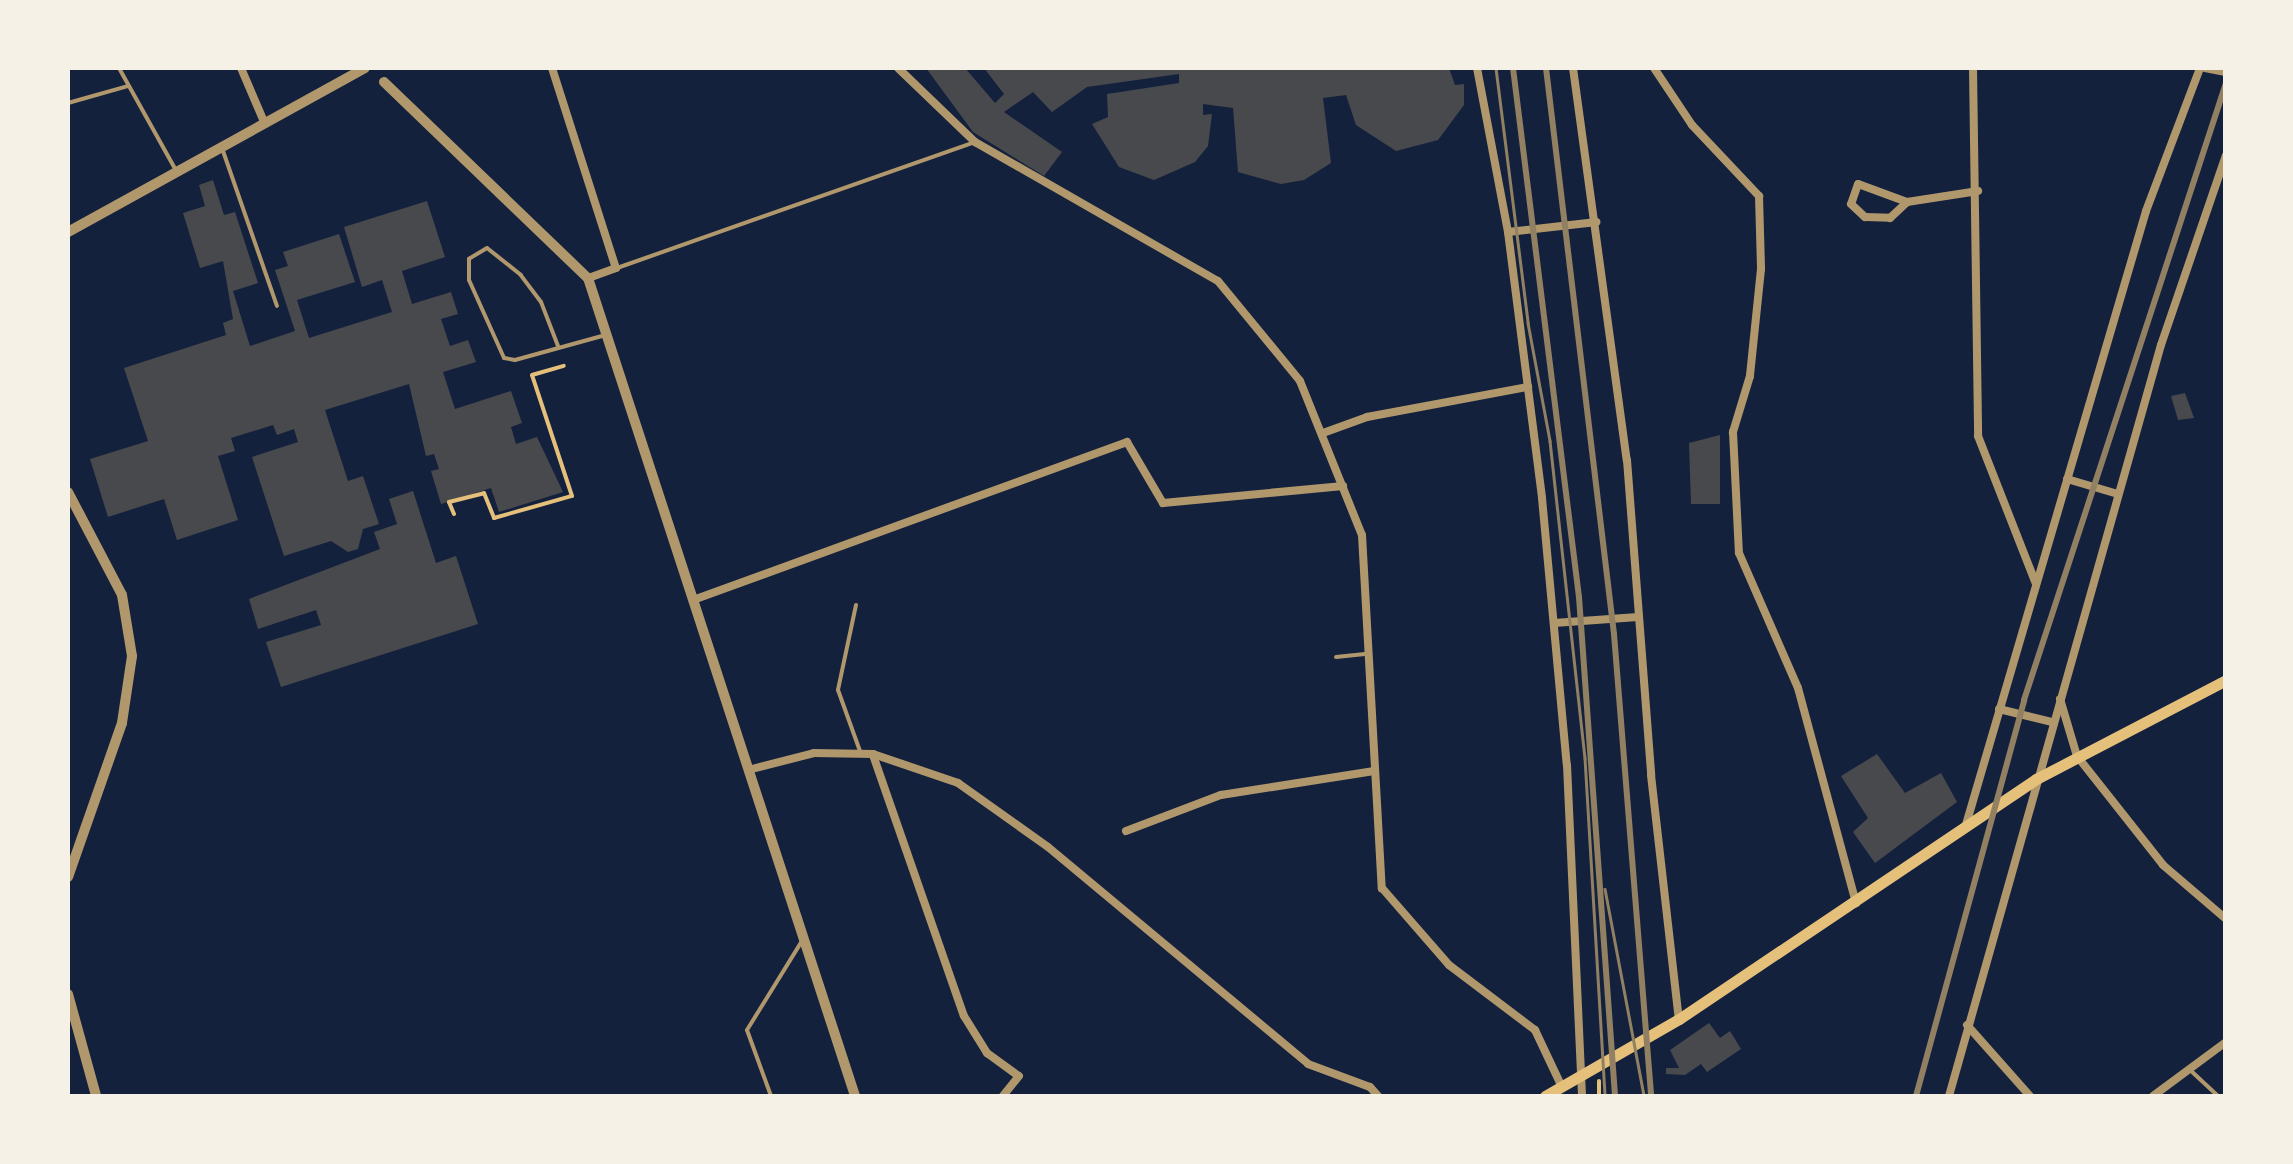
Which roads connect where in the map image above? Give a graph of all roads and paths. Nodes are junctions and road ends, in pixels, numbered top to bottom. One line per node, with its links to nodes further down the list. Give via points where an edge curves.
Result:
1 (118, 68): 13 (lane)
2 (241, 68): 15 (street)
3 (365, 68): 15 (street)
4 (552, 68): 25 (street)
5 (898, 68): 16 (street)
6 (1476, 68): 24 (street)
7 (1572, 68): 22 (street)
8 (1654, 68): 58 (street, via 1692,125 1759,196 1754,341 1733,432 1739,553 1798,688)
9 (1973, 68): 20 (street)
10 (2202, 68): 11 (street); 33 (street, via 2146,210)
11 (2226, 72)
12 (384, 82): 26 (street)
13 (128, 86): 14 (lane); 19 (lane)
14 (68, 103)
15 (265, 124): 17 (street)
16 (976, 142): 25 (lane); 32 (street, via 1218,281 1300,380)
17 (222, 147): 19 (street); 27 (lane)
18 (2226, 155): 36 (street)
19 (176, 172): 23 (street)
20 (1978, 190): 21 (street); 38 (street, via 1978,436)
21 (1907, 202): 21 (street, via 1890,218 1864,217 1851,204 1858,184)
22 (1596, 222): 24 (street); 41 (street, via 1631,495)
23 (68, 232)
24 (1508, 232): 31 (street)
25 (616, 268): 26 (street)
26 (588, 278): 28 (street)
27 (276, 306)
28 (606, 335): 29 (lane); 39 (street)
29 (558, 346): 29 (lane, via 515,360 498,354 469,280 469,259 487,248 520,275 541,302)
30 (564, 366): 37 (path, via 532,375 572,496 494,518 484,493 449,502)
31 (1528, 387): 32 (street, via 1367,418); 42 (street)
32 (1323, 433): 34 (street)
33 (2067, 478): 36 (street); 38 (street)
34 (1343, 486): 39 (street, via 1163,503 1127,442); 43 (street, via 1362,535)
35 (68, 492): 57 (street, via 122,595 132,656 122,723)
36 (2118, 494): 46 (street)
37 (454, 514)
38 (2036, 584): 47 (street)
39 (693, 600): 52 (street)
40 (856, 605): 49 (lane, via 838,690)
41 (1638, 617): 42 (street); 62 (street)
42 (1554, 623): 66 (street)
43 (1370, 653): 44 (lane); 53 (street)
44 (1336, 657)
45 (2226, 680): 51 (main road)
46 (2059, 698): 48 (street); 51 (street)
47 (1999, 709): 48 (street); 56 (street)
48 (2052, 722): 54 (street)
49 (862, 754): 50 (street); 52 (street, via 814,753)
50 (873, 754): 71 (street, via 964,1016 987,1053 1019,1076); 72 (street, via 958,783 1048,847 1278,1041)
51 (2077, 756): 54 (main road); 59 (street, via 2163,864)
52 (748, 770): 60 (street)
53 (1374, 771): 55 (street, via 1221,795); 67 (street, via 1382,888 1449,965 1535,1030)
54 (2036, 780): 56 (main road); 63 (street)
55 (1126, 831)
56 (1963, 832): 58 (main road)
57 (68, 877)
58 (1856, 903): 62 (main road)
59 (2226, 919)
60 (803, 939): 69 (lane, via 747,1030); 70 (street)
61 (68, 994): 68 (street)
62 (1680, 1019): 66 (main road)
63 (1968, 1025): 75 (street); 76 (street)
64 (2226, 1042): 65 (street)
65 (2189, 1070): 77 (street); 78 (lane)
66 (1581, 1076): 67 (main road); 74 (street)
67 (1562, 1087): 73 (main road)
68 (96, 1096)
69 (771, 1096)
70 (855, 1096)
71 (1003, 1096)
72 (1378, 1096)
73 (1545, 1096)
74 (1582, 1096)
75 (1949, 1096)
76 (2030, 1096)
77 (2152, 1096)
78 (2218, 1096)

